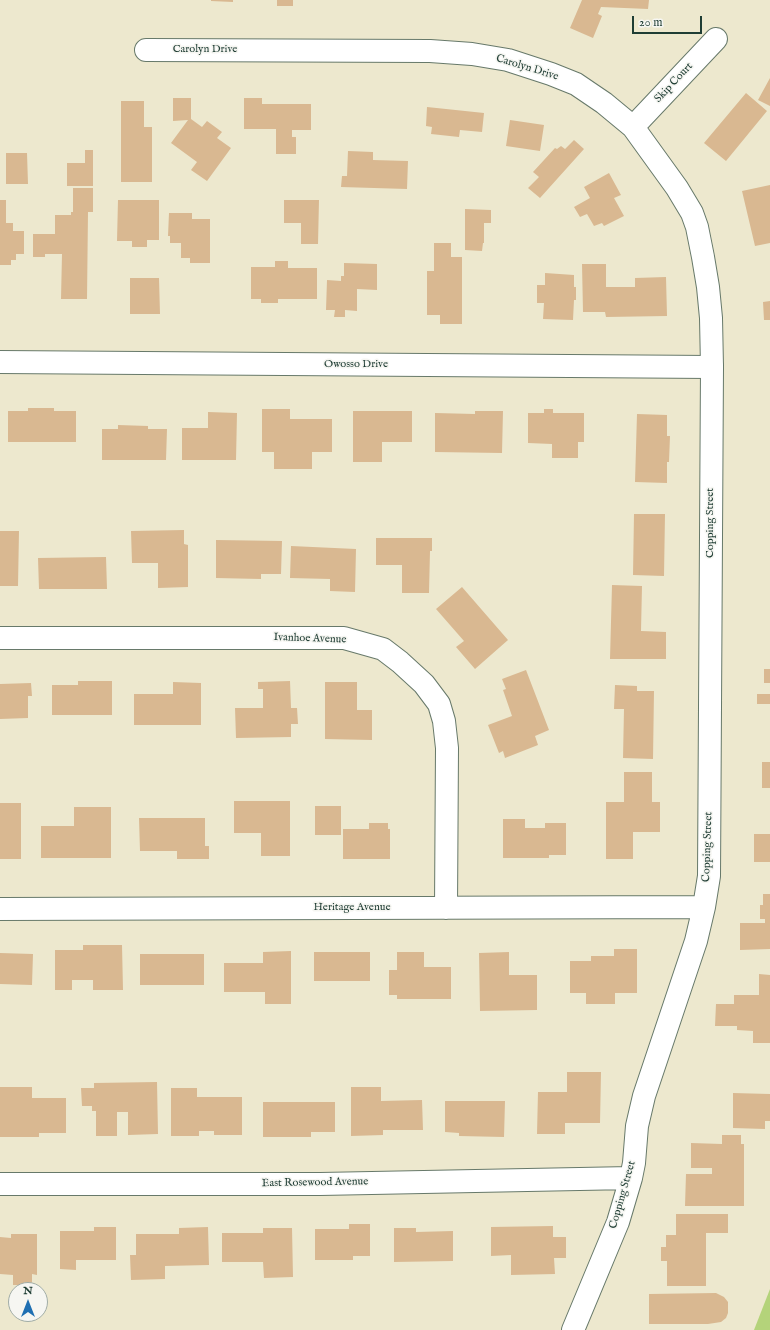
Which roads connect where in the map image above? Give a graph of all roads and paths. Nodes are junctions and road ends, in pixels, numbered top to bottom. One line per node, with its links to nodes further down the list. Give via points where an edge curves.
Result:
1 (716, 40): 3 (street, Skip Court)
2 (146, 50): 3 (street, Carolyn Drive, via 430,51 472,54 508,60 576,84)
3 (633, 127): 5 (street, Carolyn Drive, via 677,188 697,227 708,287)
4 (0, 362): 5 (street, Owosso Drive)
5 (712, 367): 7 (street, Copping Street, via 709,876)
6 (0, 638): 8 (street, Ivanhoe Avenue, via 344,638 382,649 424,684 438,704 444,721 447,748)
7 (704, 907): 8 (street, Heritage Avenue); 10 (street, Copping Street, via 696,942 644,1096 637,1126)
8 (446, 908): 9 (street, Heritage Avenue)
9 (0, 909)
10 (631, 1178): 11 (street, East Rosewood Avenue, via 320,1184); 12 (street, Copping Street, via 618,1222)
11 (0, 1184)
12 (573, 1330)

